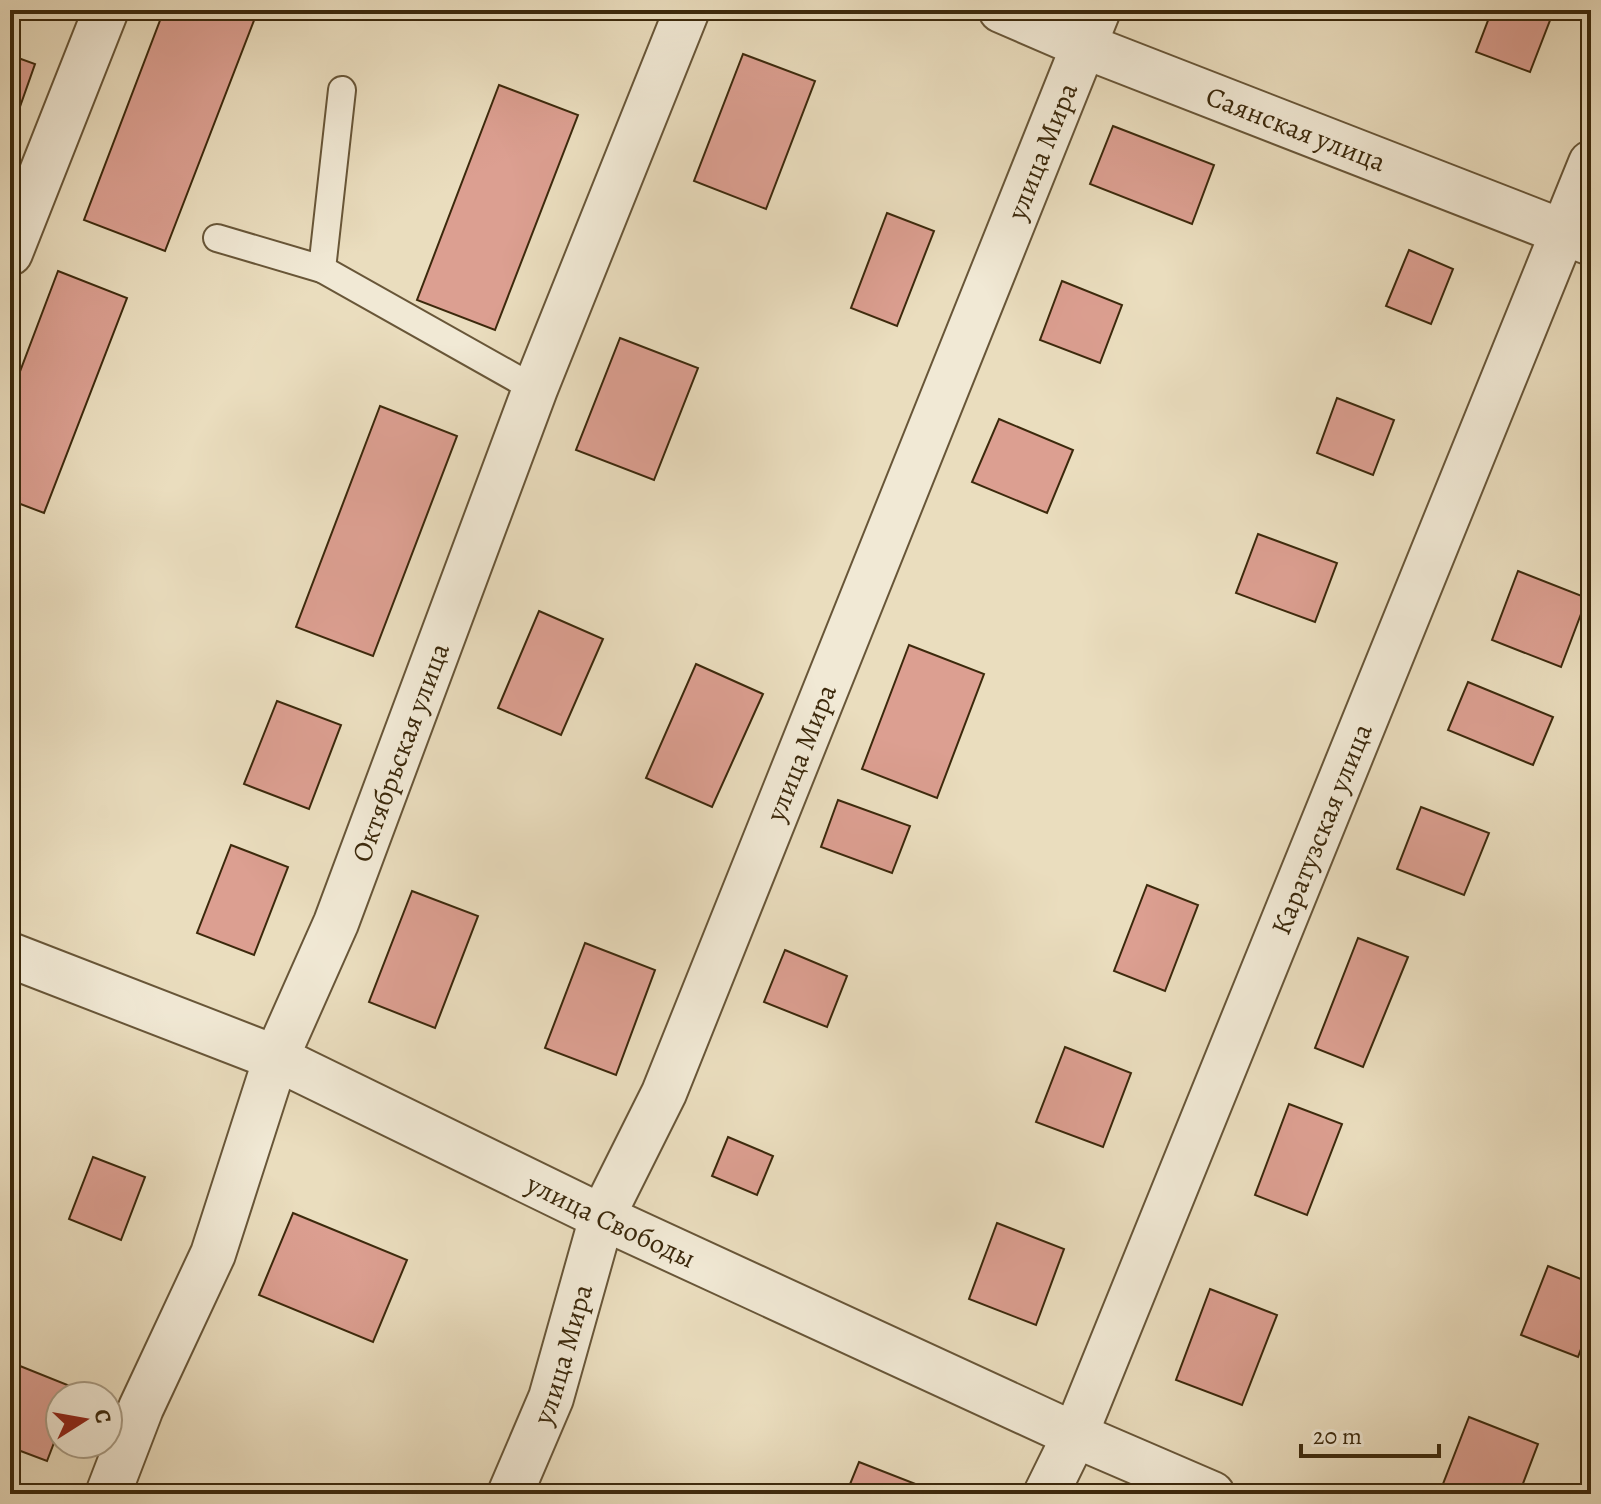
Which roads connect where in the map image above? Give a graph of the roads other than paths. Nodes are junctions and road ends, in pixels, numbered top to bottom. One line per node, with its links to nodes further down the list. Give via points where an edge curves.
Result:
1 (106, 10): 9 (street)
2 (687, 10): 11 (street, Октябрьская улица)
3 (1001, 10): 4 (street, Саянская улица)
4 (1090, 28): 7 (street, Саянская улица); 14 (street, улица Мира, via 664,1093)
5 (342, 90): 10 (lane)
6 (1591, 163): 7 (street, Каратузская улица)
7 (1576, 237): 15 (street, Каратузская улица)
8 (217, 238): 10 (lane)
9 (10, 253)
10 (322, 269): 11 (lane)
11 (535, 389): 13 (street, Октябрьская улица, via 336,923)
12 (10, 955): 13 (street, улица Свободы)
13 (276, 1058): 14 (street, улица Свободы); 16 (street, Октябрьская улица, via 213,1254 141,1408)
14 (602, 1217): 15 (street, улица Свободы); 17 (street, улица Мира, via 551,1398)
15 (1075, 1435): 18 (street, Каратузская улица); 19 (street, улица Свободы)
16 (108, 1494)
17 (510, 1494)
18 (1046, 1494)
19 (1212, 1494)

